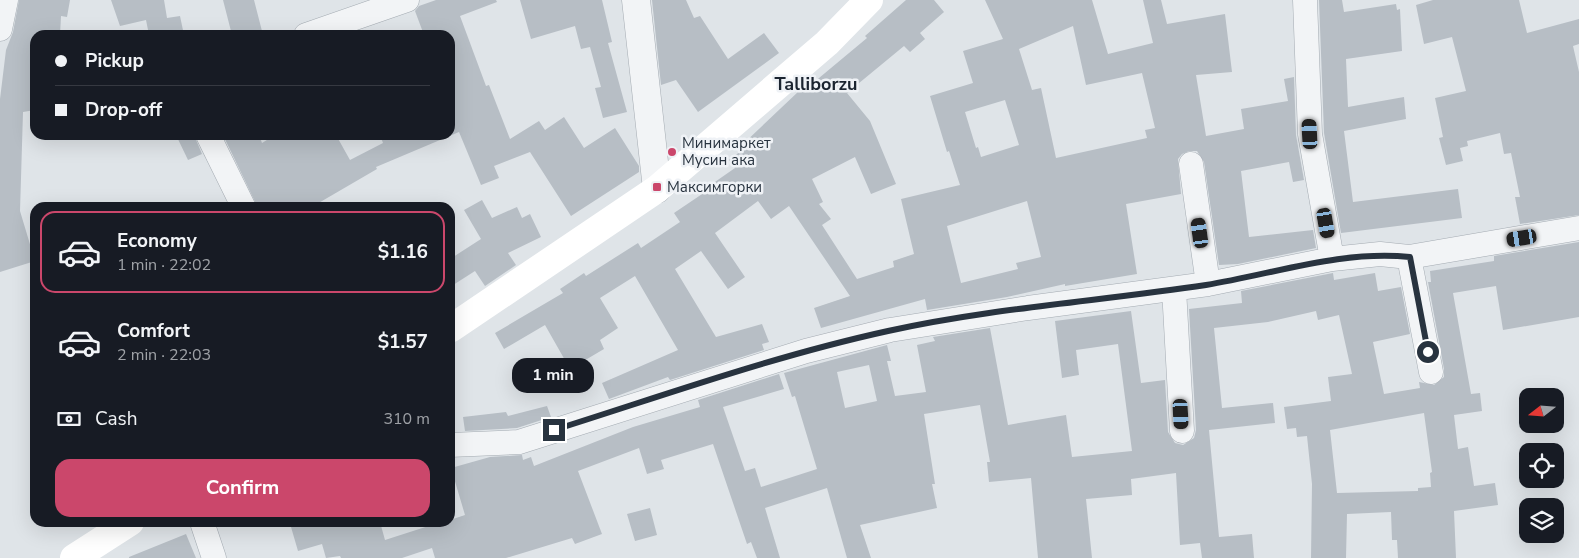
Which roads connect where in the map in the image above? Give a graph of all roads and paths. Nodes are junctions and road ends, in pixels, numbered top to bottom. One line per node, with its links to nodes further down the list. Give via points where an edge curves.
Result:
1 (6, 0): 6 (street)
2 (407, 0): 7 (street)
3 (636, 0): 10 (street)
4 (869, 0): 10 (main road, via 827,43)
5 (1305, 0): 14 (street, via 1310,134)
6 (0, 29)
7 (320, 30)
8 (210, 140): 11 (street)
9 (1191, 164): 15 (street)
10 (657, 189): 17 (main road)
11 (241, 202)
12 (1579, 228): 13 (street)
13 (1410, 257): 14 (street, via 1380,254); 18 (street)
14 (1332, 258): 15 (street)
15 (1208, 284): 16 (street)
16 (1174, 289): 19 (street); 20 (street, via 890,330 806,351 519,442)
17 (455, 326)
18 (1431, 372)
19 (1182, 431)
20 (455, 445)
21 (122, 527): 23 (main road)
22 (204, 527): 24 (street)
23 (74, 558)
24 (214, 558)

